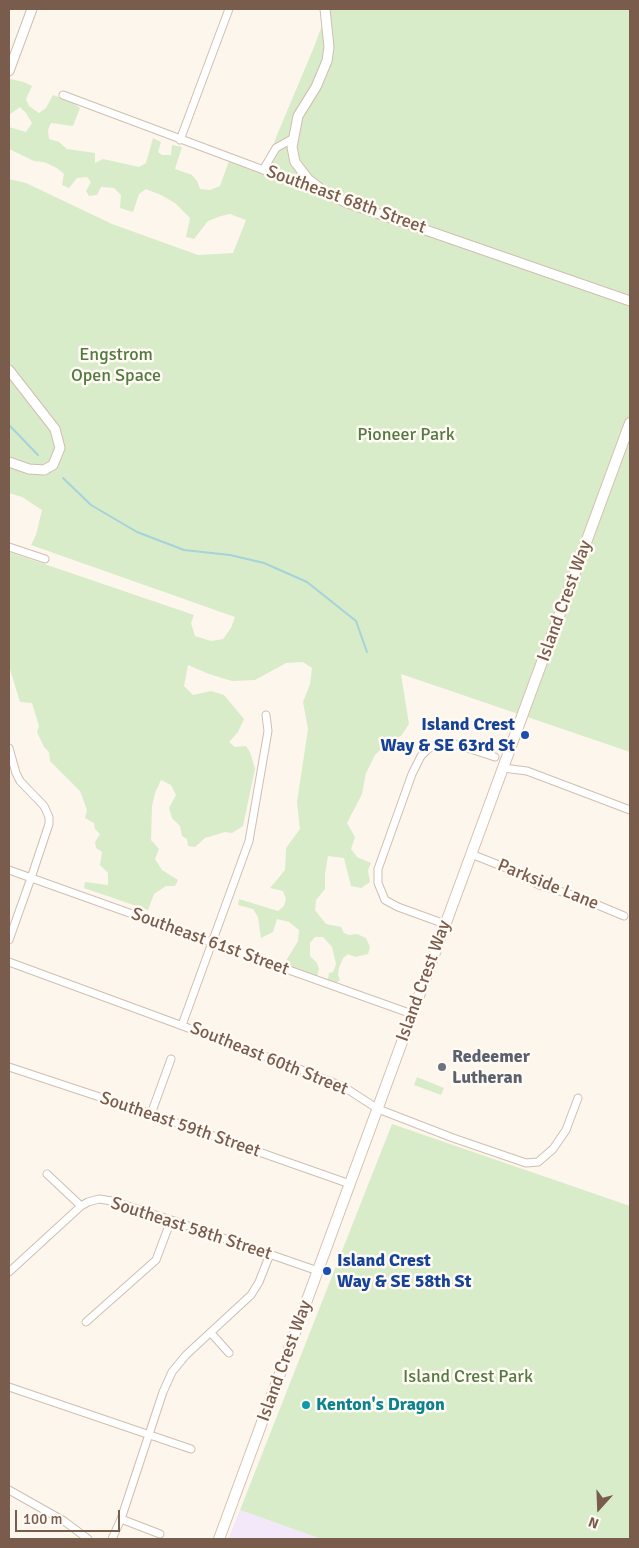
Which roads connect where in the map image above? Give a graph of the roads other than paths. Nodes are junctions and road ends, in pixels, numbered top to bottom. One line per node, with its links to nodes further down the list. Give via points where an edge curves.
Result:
1 (32, 9): 4 (street)
2 (229, 9): 7 (street)
3 (326, 11): 6 (street, via 327,61 298,116)
4 (9, 71)
5 (63, 95): 7 (street, Southeast 68th Street)
6 (292, 139): 8 (street, via 276,148); 9 (street, via 296,162)
7 (180, 140): 8 (street, Southeast 68th Street)
8 (263, 170): 9 (street, Southeast 68th Street)
9 (316, 187): 10 (street, Southeast 68th Street, via 345,202)
10 (630, 301)
11 (9, 370): 13 (street, via 55,429 60,448 53,465 44,470)
12 (630, 424): 19 (main road, Island Crest Way)
13 (9, 462)
14 (9, 547): 15 (street)
15 (45, 560)
16 (266, 715): 27 (street, via 268,731 248,840)
17 (9, 748): 23 (street, via 20,780 44,806 49,817)
18 (495, 757): 25 (street, via 449,742 428,749 412,774 378,870 378,883 385,900 398,908)
19 (503, 768): 20 (street, via 526,771); 21 (main road, Island Crest Way)
20 (630, 810)
21 (471, 854): 24 (street, Parkside Lane, via 539,885); 25 (main road, Island Crest Way)
22 (9, 870): 23 (street, Southeast 61st Street)
23 (32, 878): 26 (street); 27 (street, Southeast 61st Street)
24 (624, 916)
25 (445, 924): 29 (main road, Island Crest Way)
26 (9, 940)
27 (212, 943): 29 (street, Southeast 61st Street); 30 (street)
28 (9, 962): 30 (street, Southeast 60th Street)
29 (412, 1014): 34 (main road, Island Crest Way)
30 (182, 1025): 34 (street, Southeast 60th Street, via 344,1087)
31 (171, 1058): 35 (street)
32 (9, 1067): 35 (street, Southeast 59th Street)
33 (578, 1098): 34 (street, Southeast 60th Street, via 561,1138 542,1160 533,1164)
34 (378, 1109): 37 (main road, Island Crest Way)
35 (151, 1114): 37 (street, Southeast 59th Street)
36 (47, 1174): 38 (street)
37 (350, 1184): 42 (main road, Island Crest Way)
38 (81, 1206): 39 (street, Southeast 58th Street, via 99,1199 112,1201); 41 (street)
39 (170, 1220): 40 (street, Southeast 58th Street); 43 (street, via 156,1260)
40 (270, 1254): 42 (street, Southeast 58th Street); 44 (street, via 251,1295)
41 (9, 1272)
42 (318, 1272): 54 (main road, Island Crest Way)
43 (86, 1322)
44 (211, 1333): 45 (street); 47 (street, via 172,1372)
45 (229, 1353)
46 (9, 1387): 47 (street)
47 (149, 1435): 48 (street); 50 (street)
48 (192, 1449)
49 (9, 1490): 52 (street, via 64,1521)
50 (120, 1519): 51 (street); 53 (street)
51 (160, 1534)
52 (88, 1539)
53 (112, 1539)
54 (219, 1539)

